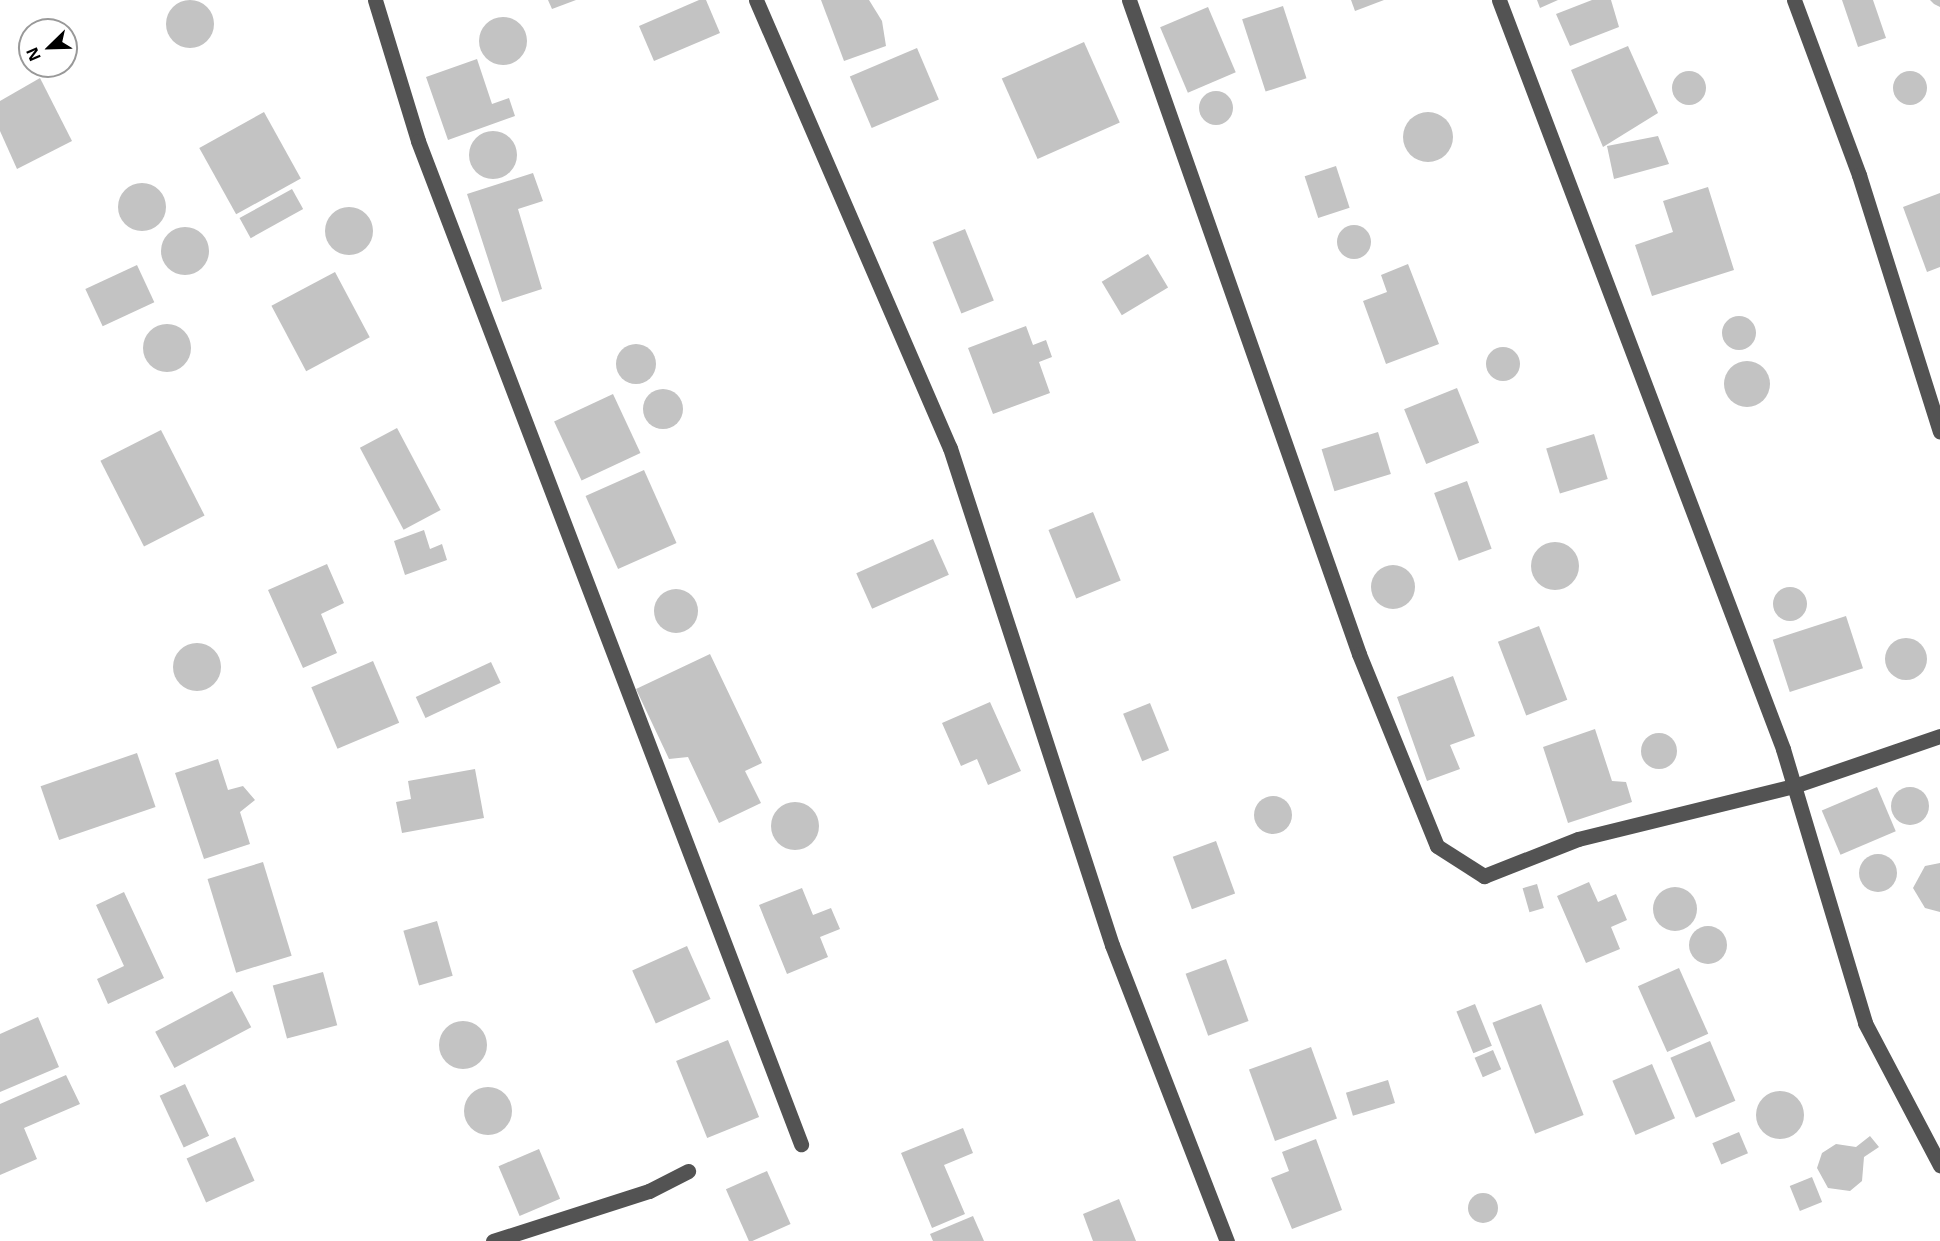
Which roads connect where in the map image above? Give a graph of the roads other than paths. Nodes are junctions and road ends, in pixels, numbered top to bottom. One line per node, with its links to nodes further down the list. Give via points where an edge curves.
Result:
1 (375, 0): 9 (street, via 418,141)
2 (756, 0): 13 (street, via 950,448 1112,945)
3 (1129, 0): 8 (street, via 1359,654 1437,846 1484,876 1578,839)
4 (1499, 0): 8 (street)
5 (1794, 0): 6 (street, via 1858,175)
6 (1940, 432)
7 (1940, 736): 8 (street)
8 (1794, 786): 10 (street, via 1865,1023)
9 (801, 1144)
10 (1940, 1165)
11 (688, 1171): 12 (street, via 649,1191)
12 (493, 1241)
13 (1227, 1241)

